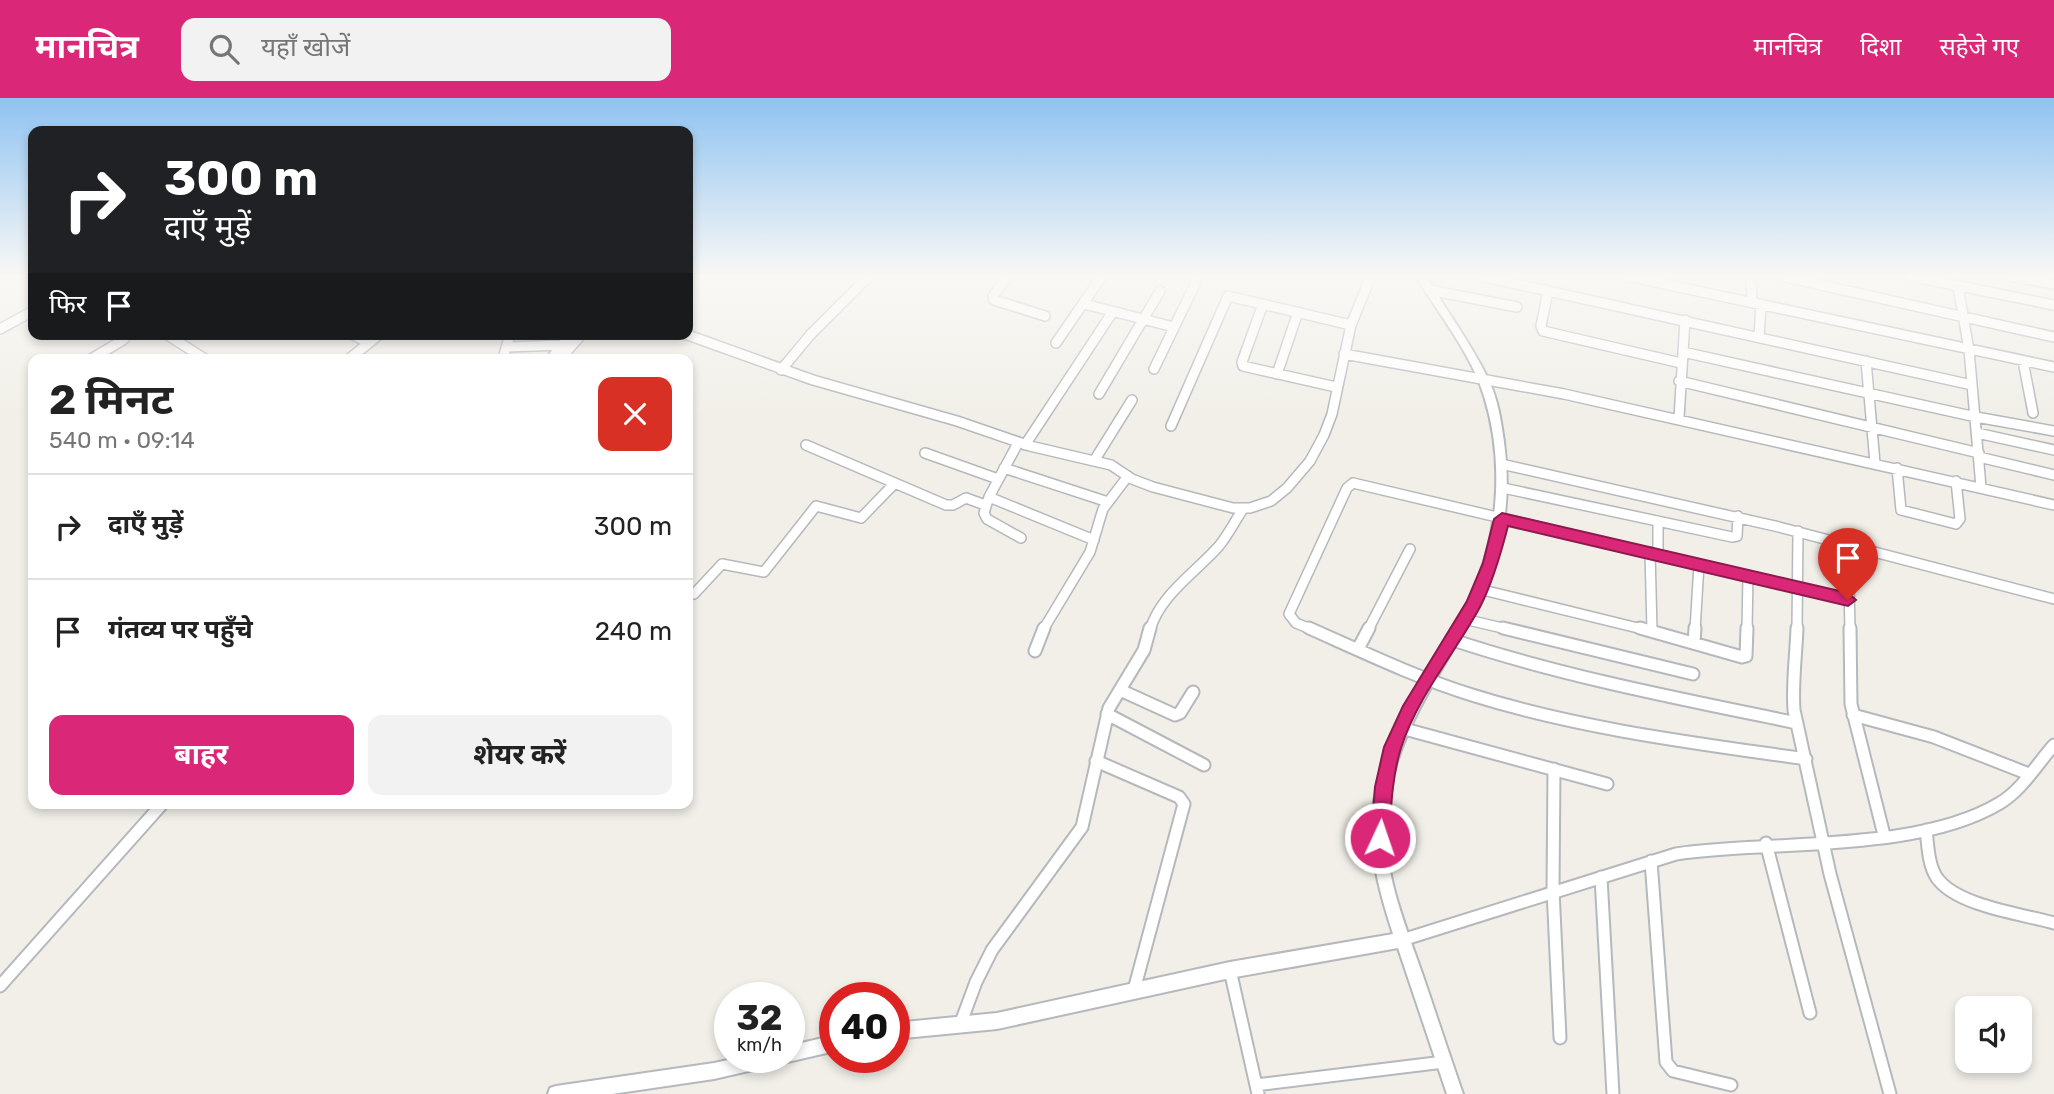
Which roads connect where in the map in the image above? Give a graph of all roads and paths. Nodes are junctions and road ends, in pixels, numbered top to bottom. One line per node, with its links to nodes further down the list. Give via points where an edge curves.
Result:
1 (823, 322): 49 (street)
2 (1071, 322): 32 (street)
3 (1105, 322): 65 (street)
4 (1141, 322): 56 (street)
5 (1153, 322): 20 (street)
6 (1176, 322): 20 (street)
7 (1216, 322): 61 (street)
8 (1257, 322): 50 (street, via 1242,364)
9 (1294, 322): 50 (street)
10 (1341, 322): 19 (street)
11 (1448, 322): 51 (street)
12 (1542, 322): 46 (street, via 1545,332)
13 (1685, 322): 36 (street)
14 (1696, 322): 22 (street)
15 (1760, 322): 22 (street)
16 (1845, 322): 35 (street)
17 (1964, 322): 35 (street)
18 (1988, 322): 23 (street)
19 (1351, 325): 43 (street)
20 (1174, 327): 48 (street)
21 (693, 337): 49 (street)
22 (1759, 337): 45 (street)
23 (2054, 337)
24 (123, 340): 37 (street)
25 (175, 340): 38 (street)
26 (363, 340): 31 (street)
27 (373, 340): 31 (street)
28 (508, 340): 34 (street)
29 (566, 340): 33 (street)
30 (577, 340): 42 (street)
31 (369, 343): 39 (street)
32 (1056, 343)
33 (562, 345): 34 (street); 41 (street)
34 (506, 347): 40 (street)
35 (1969, 350): 44 (street); 53 (street)
36 (1683, 352): 46 (street); 55 (street)
37 (99, 354)
38 (197, 354)
39 (355, 354)
40 (504, 354)
41 (555, 354)
42 (564, 354)
43 (1344, 354): 51 (street); 54 (street)
44 (2023, 360): 47 (street); 58 (street)
45 (1866, 361): 53 (street); 55 (street)
46 (1681, 363): 52 (street)
47 (2054, 367)
48 (1154, 369)
49 (781, 370): 65 (street)
50 (1277, 374): 54 (street)
51 (1483, 380): 60 (street); 72 (street, via 1493,404)
52 (1679, 381): 60 (street); 62 (street)
53 (1972, 384): 59 (street)
54 (1336, 387): 85 (street, via 1324,435 1300,474 1271,501)
55 (1869, 393): 59 (street); 62 (street)
56 (1098, 394)
57 (1132, 400): 70 (street)
58 (2033, 413)
59 (1976, 417): 63 (street); 64 (street)
60 (1679, 418): 71 (street)
61 (1171, 426)
62 (1870, 429): 69 (street); 71 (street)
63 (2054, 431)
64 (1977, 433): 67 (street); 69 (street)
65 (1021, 444): 70 (street); 73 (street)
66 (806, 445): 79 (street)
67 (2054, 450)
68 (925, 453): 77 (street)
69 (1979, 455): 75 (street); 80 (street)
70 (1094, 461): 76 (street)
71 (1875, 463): 74 (street)
72 (1501, 464): 81 (street); 86 (street)
73 (1004, 468): 77 (street); 83 (street)
74 (1897, 468): 78 (street); 78 (street, via 1901,510 1952,524 1960,522)
75 (2054, 475)
76 (1128, 476): 83 (street); 85 (street, via 1153,487)
77 (998, 479): 82 (street)
78 (1956, 481): 80 (street)
79 (895, 483): 82 (street, via 946,505 966,498); 99 (street, via 861,518 816,506 764,572 722,564)
80 (1981, 487): 84 (street)
81 (1503, 488): 87 (street); 88 (street)
82 (987, 501): 90 (street, via 987,519); 91 (street)
83 (1108, 502): 91 (street, via 1098,518)
84 (2054, 505)
85 (1243, 509): 110 (street, via 1221,544 1160,608 1144,650)
86 (1738, 516): 88 (street, via 1734,537); 89 (street)
87 (1502, 519): 94 (street); 98 (street); 106 (street, via 1350,485 1289,616)
88 (1658, 521): 94 (street)
89 (1798, 531): 92 (street); 97 (street)
90 (1021, 538)
91 (1094, 540): 107 (street, via 1047,620)
92 (1847, 543): 100 (street); 101 (street)
93 (1410, 549): 106 (street)
94 (1654, 553): 95 (street); 103 (street)
95 (1699, 564): 96 (street); 105 (street)
96 (1748, 575): 97 (street); 105 (street, via 1745,657)
97 (1797, 586): 101 (street); 114 (street, via 1792,688)
98 (1479, 589): 102 (street); 103 (street)
99 (693, 594)
100 (2054, 599)
101 (1848, 600): 113 (street)
102 (1464, 620): 104 (street); 108 (street)
103 (1652, 631): 105 (street)
104 (1453, 640): 109 (street); 114 (street, via 1647,692)
105 (1694, 643)
106 (1358, 649): 109 (street)
107 (1035, 651)
108 (1693, 674)
109 (1428, 680): 115 (street); 117 (street, via 1537,712 1646,736)
110 (1120, 690): 111 (street, via 1175,715); 112 (street)
111 (1193, 692)
112 (1107, 714): 118 (street); 119 (street)
113 (1853, 715): 121 (street, via 1924,733); 125 (street)
114 (1797, 723): 117 (street)
115 (1401, 728): 120 (street); 132 (street, via 1379,820 1380,856)
116 (2054, 745): 121 (street)
117 (1806, 759): 126 (street)
118 (1096, 761): 135 (street, via 1179,797 1184,804); 137 (street, via 1077,836 992,950)
119 (1204, 765)
120 (1554, 769): 122 (street); 130 (street)
121 (2029, 774): 124 (street, via 1989,809)
122 (1607, 784)
123 (158, 809): 134 (street)
124 (1926, 830): 125 (street); 131 (street, via 1933,869 1944,887 1960,896)
125 (1884, 835): 126 (street)
126 (1824, 840): 127 (street); 147 (street)
127 (1766, 843): 128 (street); 136 (street)
128 (1651, 861): 129 (street); 142 (street, via 1666,1062 1673,1071)
129 (1601, 877): 130 (street); 146 (street)
130 (1553, 890): 132 (street); 139 (street)
131 (2054, 923)
132 (1402, 940): 133 (street); 140 (street)
133 (1230, 970): 135 (street); 143 (street)
134 (0, 986)
135 (1134, 990): 137 (street)
136 (1810, 1013)
137 (960, 1025): 138 (street)
138 (910, 1030)
139 (1560, 1038)
140 (1444, 1062): 143 (street); 145 (street)
141 (714, 1071): 144 (street)
142 (1731, 1085)
143 (1257, 1090)
144 (556, 1094)
145 (1455, 1094)
146 (1613, 1094)
147 (1890, 1094)

